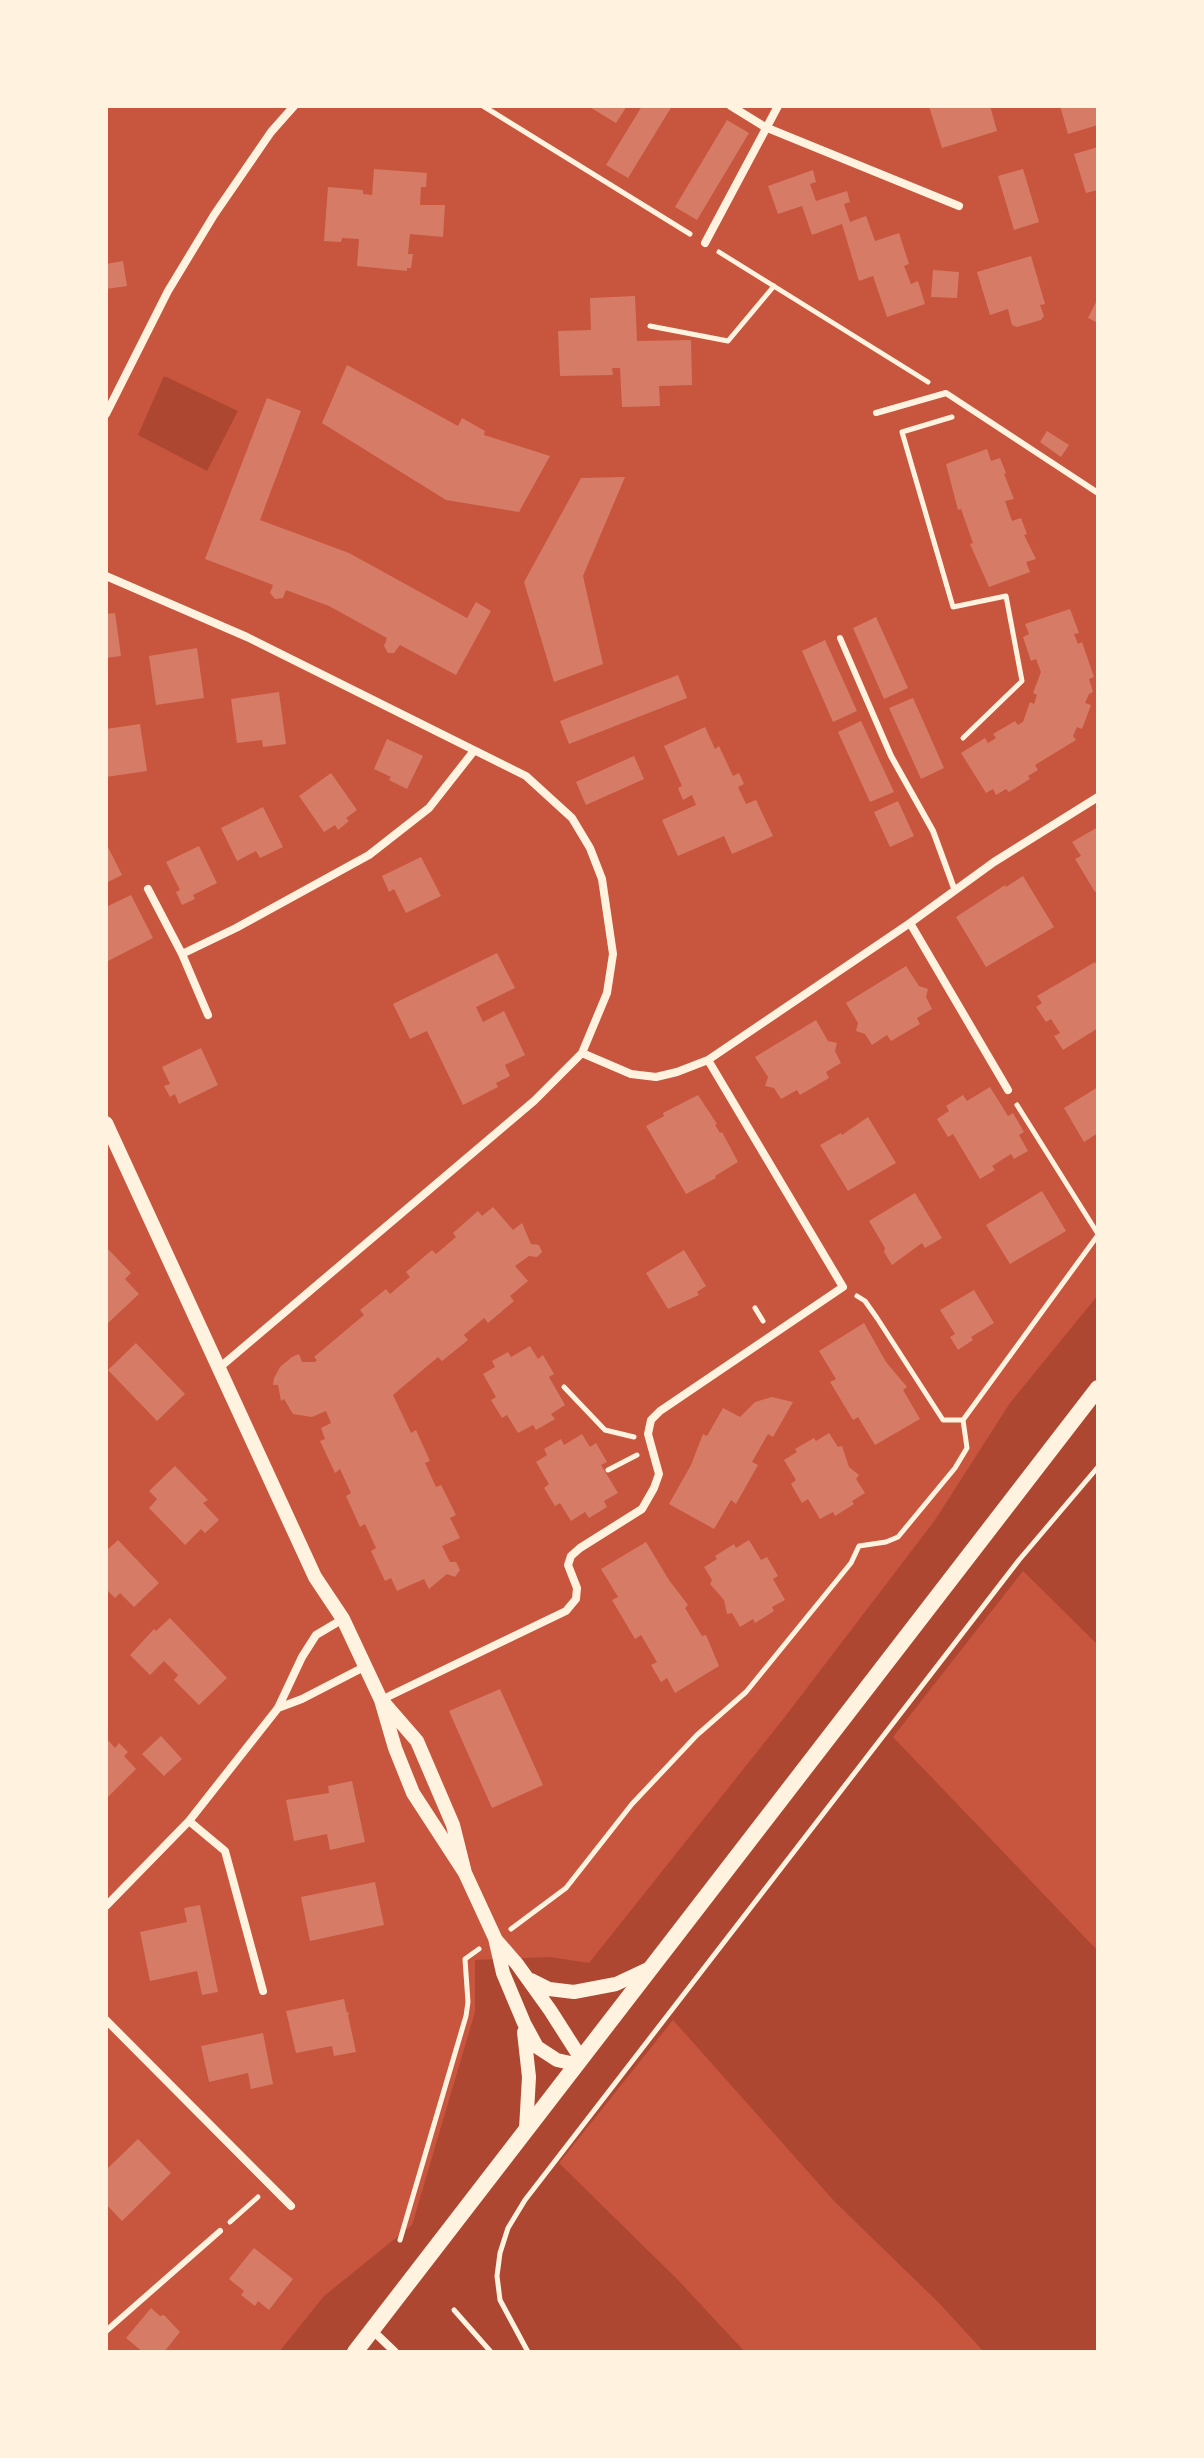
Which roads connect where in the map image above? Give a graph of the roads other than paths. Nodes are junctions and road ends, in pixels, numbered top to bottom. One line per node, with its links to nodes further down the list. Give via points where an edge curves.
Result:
1 (294, 106): 8 (street, via 214,215 168,291)
2 (731, 106): 4 (street)
3 (778, 106): 4 (street)
4 (765, 127): 5 (street); 6 (street)
5 (959, 206)
6 (705, 243)
7 (876, 413): 9 (lane, via 946,393)
8 (106, 414)
9 (1098, 493)
10 (106, 576): 12 (street, via 247,637)
11 (840, 638): 15 (lane, via 891,756 933,831)
12 (473, 752): 17 (street, via 429,808 369,855); 19 (street, via 526,776 572,818 602,879 613,954 607,993)
13 (1098, 797): 15 (street)
14 (148, 889): 17 (street)
15 (955, 891): 16 (street)
16 (910, 923): 20 (street); 21 (street)
17 (182, 954): 18 (street)
18 (208, 1015)
19 (582, 1053): 20 (street, via 631,1074 656,1077); 23 (street, via 534,1101)
20 (708, 1060): 27 (street, via 843,1287 651,1420 648,1434 659,1474 642,1509 571,1556 568,1565 577,1588 566,1611)
21 (1008, 1090)
22 (106, 1123): 23 (street)
23 (219, 1368): 25 (street, via 315,1577)
24 (1098, 1388): 33 (main road)
25 (343, 1619): 26 (street); 28 (street, via 316,1635)
26 (364, 1667): 27 (street); 28 (street)
27 (381, 1700): 30 (street, via 413,1793); 30 (street, via 417,1741 453,1825)
28 (278, 1708): 29 (street)
29 (189, 1821): 31 (street); 35 (street, via 225,1851)
30 (465, 1873): 32 (street)
31 (106, 1906)
32 (495, 1938): 34 (street); 36 (street)
33 (648, 1969): 34 (street, via 616,1984 574,1992 549,1989); 38 (main road)
34 (527, 1978): 38 (street)
35 (263, 1991)
36 (519, 2012): 38 (street, via 537,2047 557,2060); 39 (street, via 529,2077)
37 (106, 2020): 40 (street)
38 (577, 2061): 39 (main road)
39 (526, 2129): 42 (main road)
40 (291, 2206)
41 (220, 2231): 43 (lane)
42 (372, 2330): 44 (main road); 45 (street)
43 (106, 2331)
44 (355, 2352)
45 (395, 2352)

